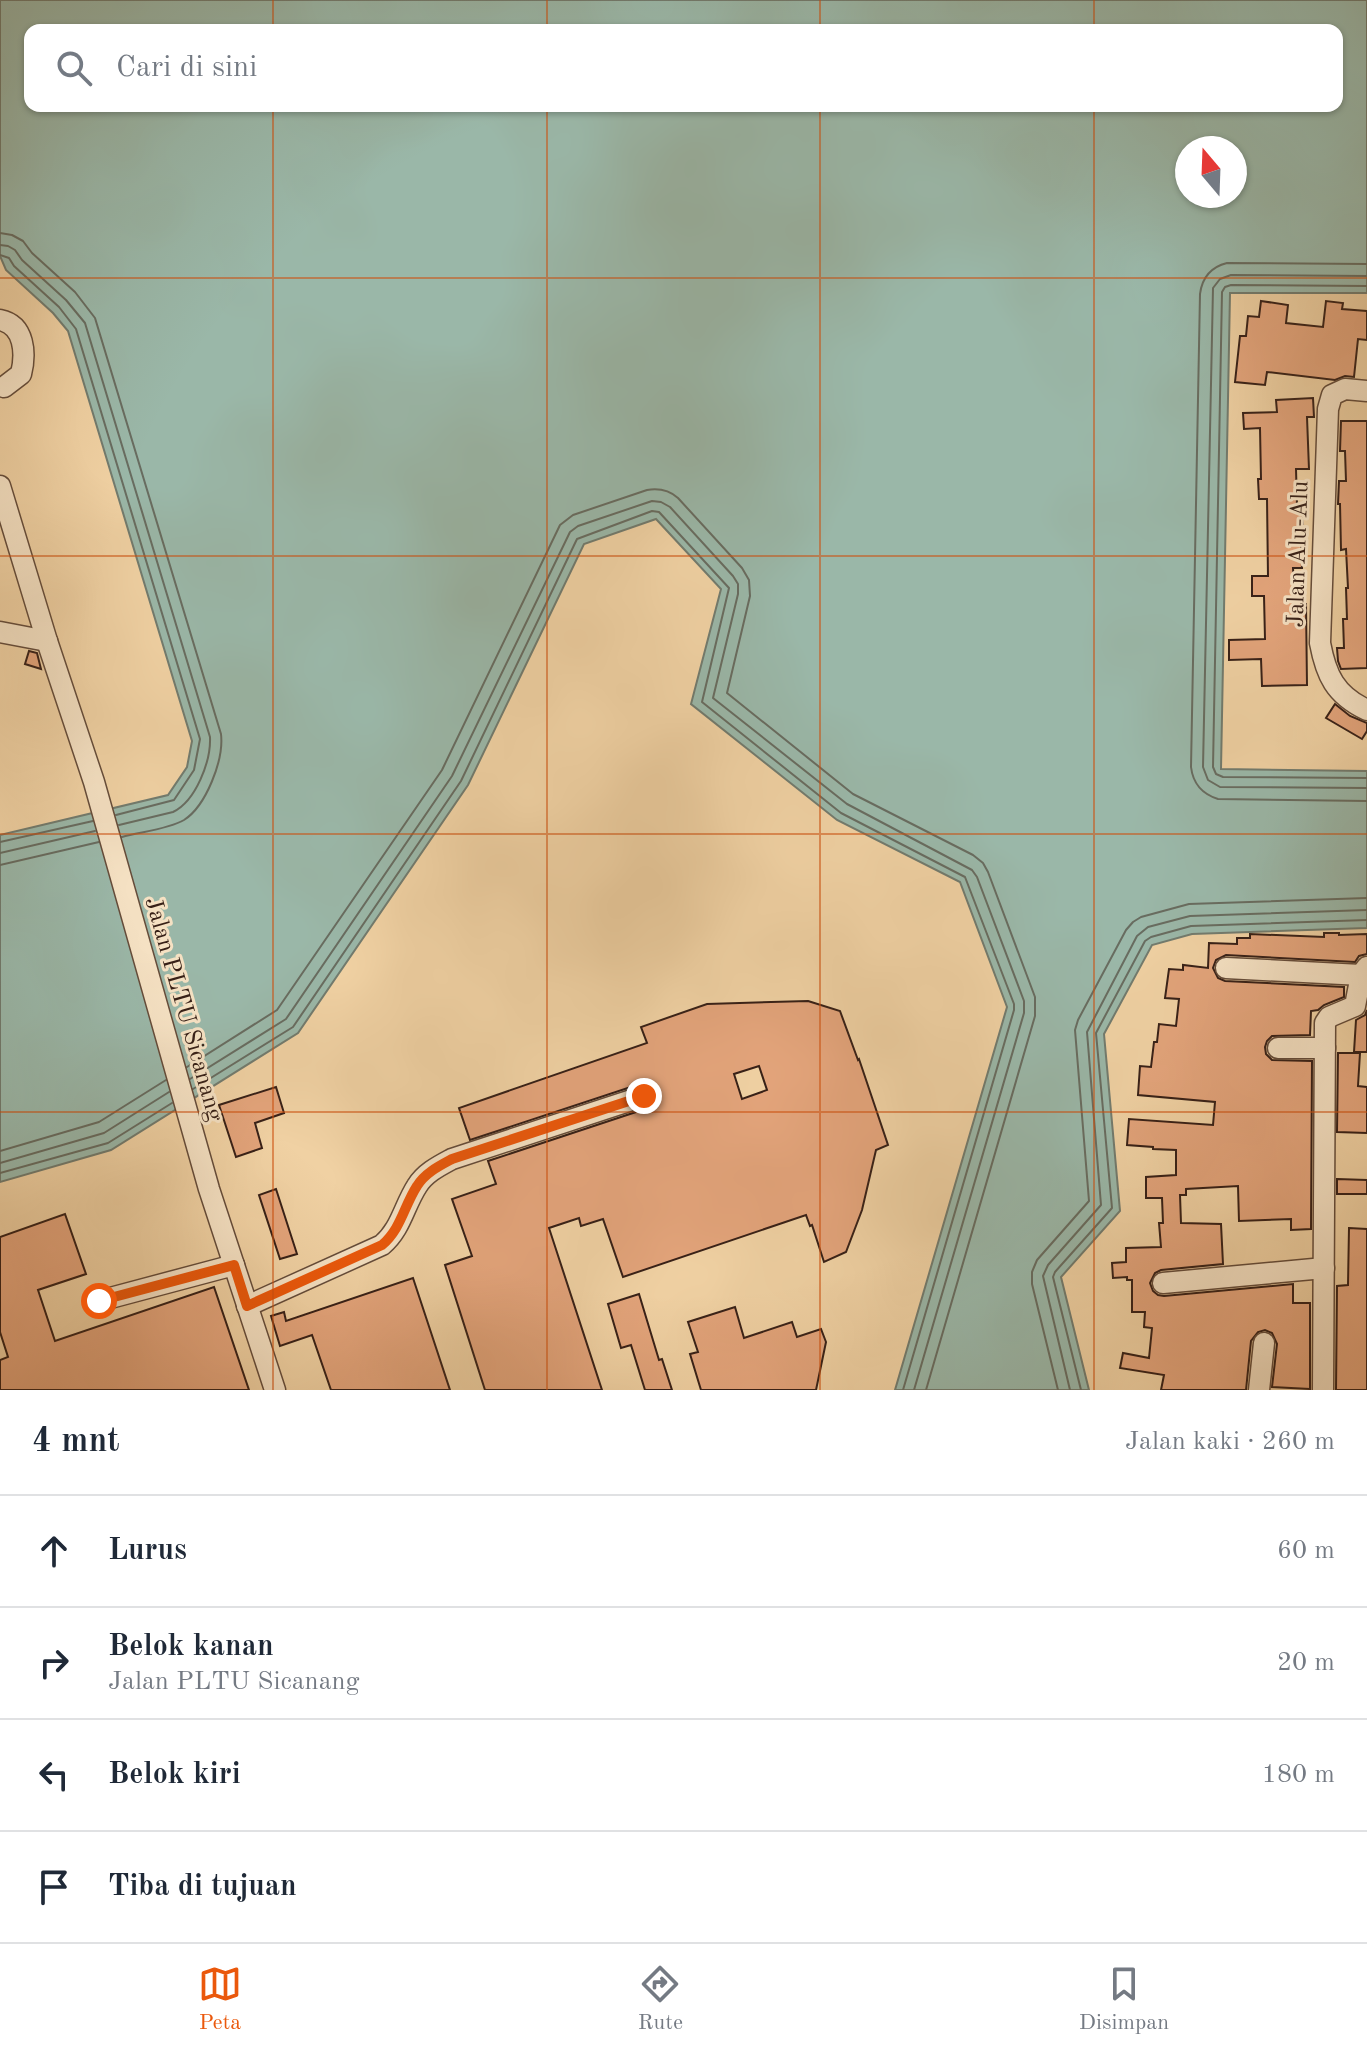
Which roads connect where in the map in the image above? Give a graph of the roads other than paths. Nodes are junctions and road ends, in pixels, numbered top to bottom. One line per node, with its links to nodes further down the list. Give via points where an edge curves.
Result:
1 (0, 320): 2 (street, via 17,332 25,357 21,374)
2 (4, 387)
3 (1367, 391): 7 (street, Jalan Alu-Alu, via 1345,389 1332,395 1328,409 1320,643 1331,682)
4 (0, 486): 6 (street, Jalan PLTU Sicanang)
5 (0, 632): 6 (street)
6 (47, 641): 13 (street, Jalan PLTU Sicanang, via 94,782)
7 (1367, 710)
8 (1226, 968): 9 (street)
9 (1364, 971): 11 (street, via 1355,1006 1326,1019)
10 (1278, 1048): 11 (street)
11 (1325, 1048): 14 (street)
12 (644, 1096): 17 (street, via 452,1159 418,1184 397,1228 382,1245)
13 (234, 1265): 16 (street); 17 (street, Jalan PLTU Sicanang)
14 (1324, 1268): 15 (street); 21 (street)
15 (1163, 1283)
16 (99, 1301)
17 (247, 1306): 19 (street, Jalan PLTU Sicanang)
18 (1264, 1343): 20 (street)
19 (275, 1390)
20 (1259, 1390)
21 (1323, 1390)

